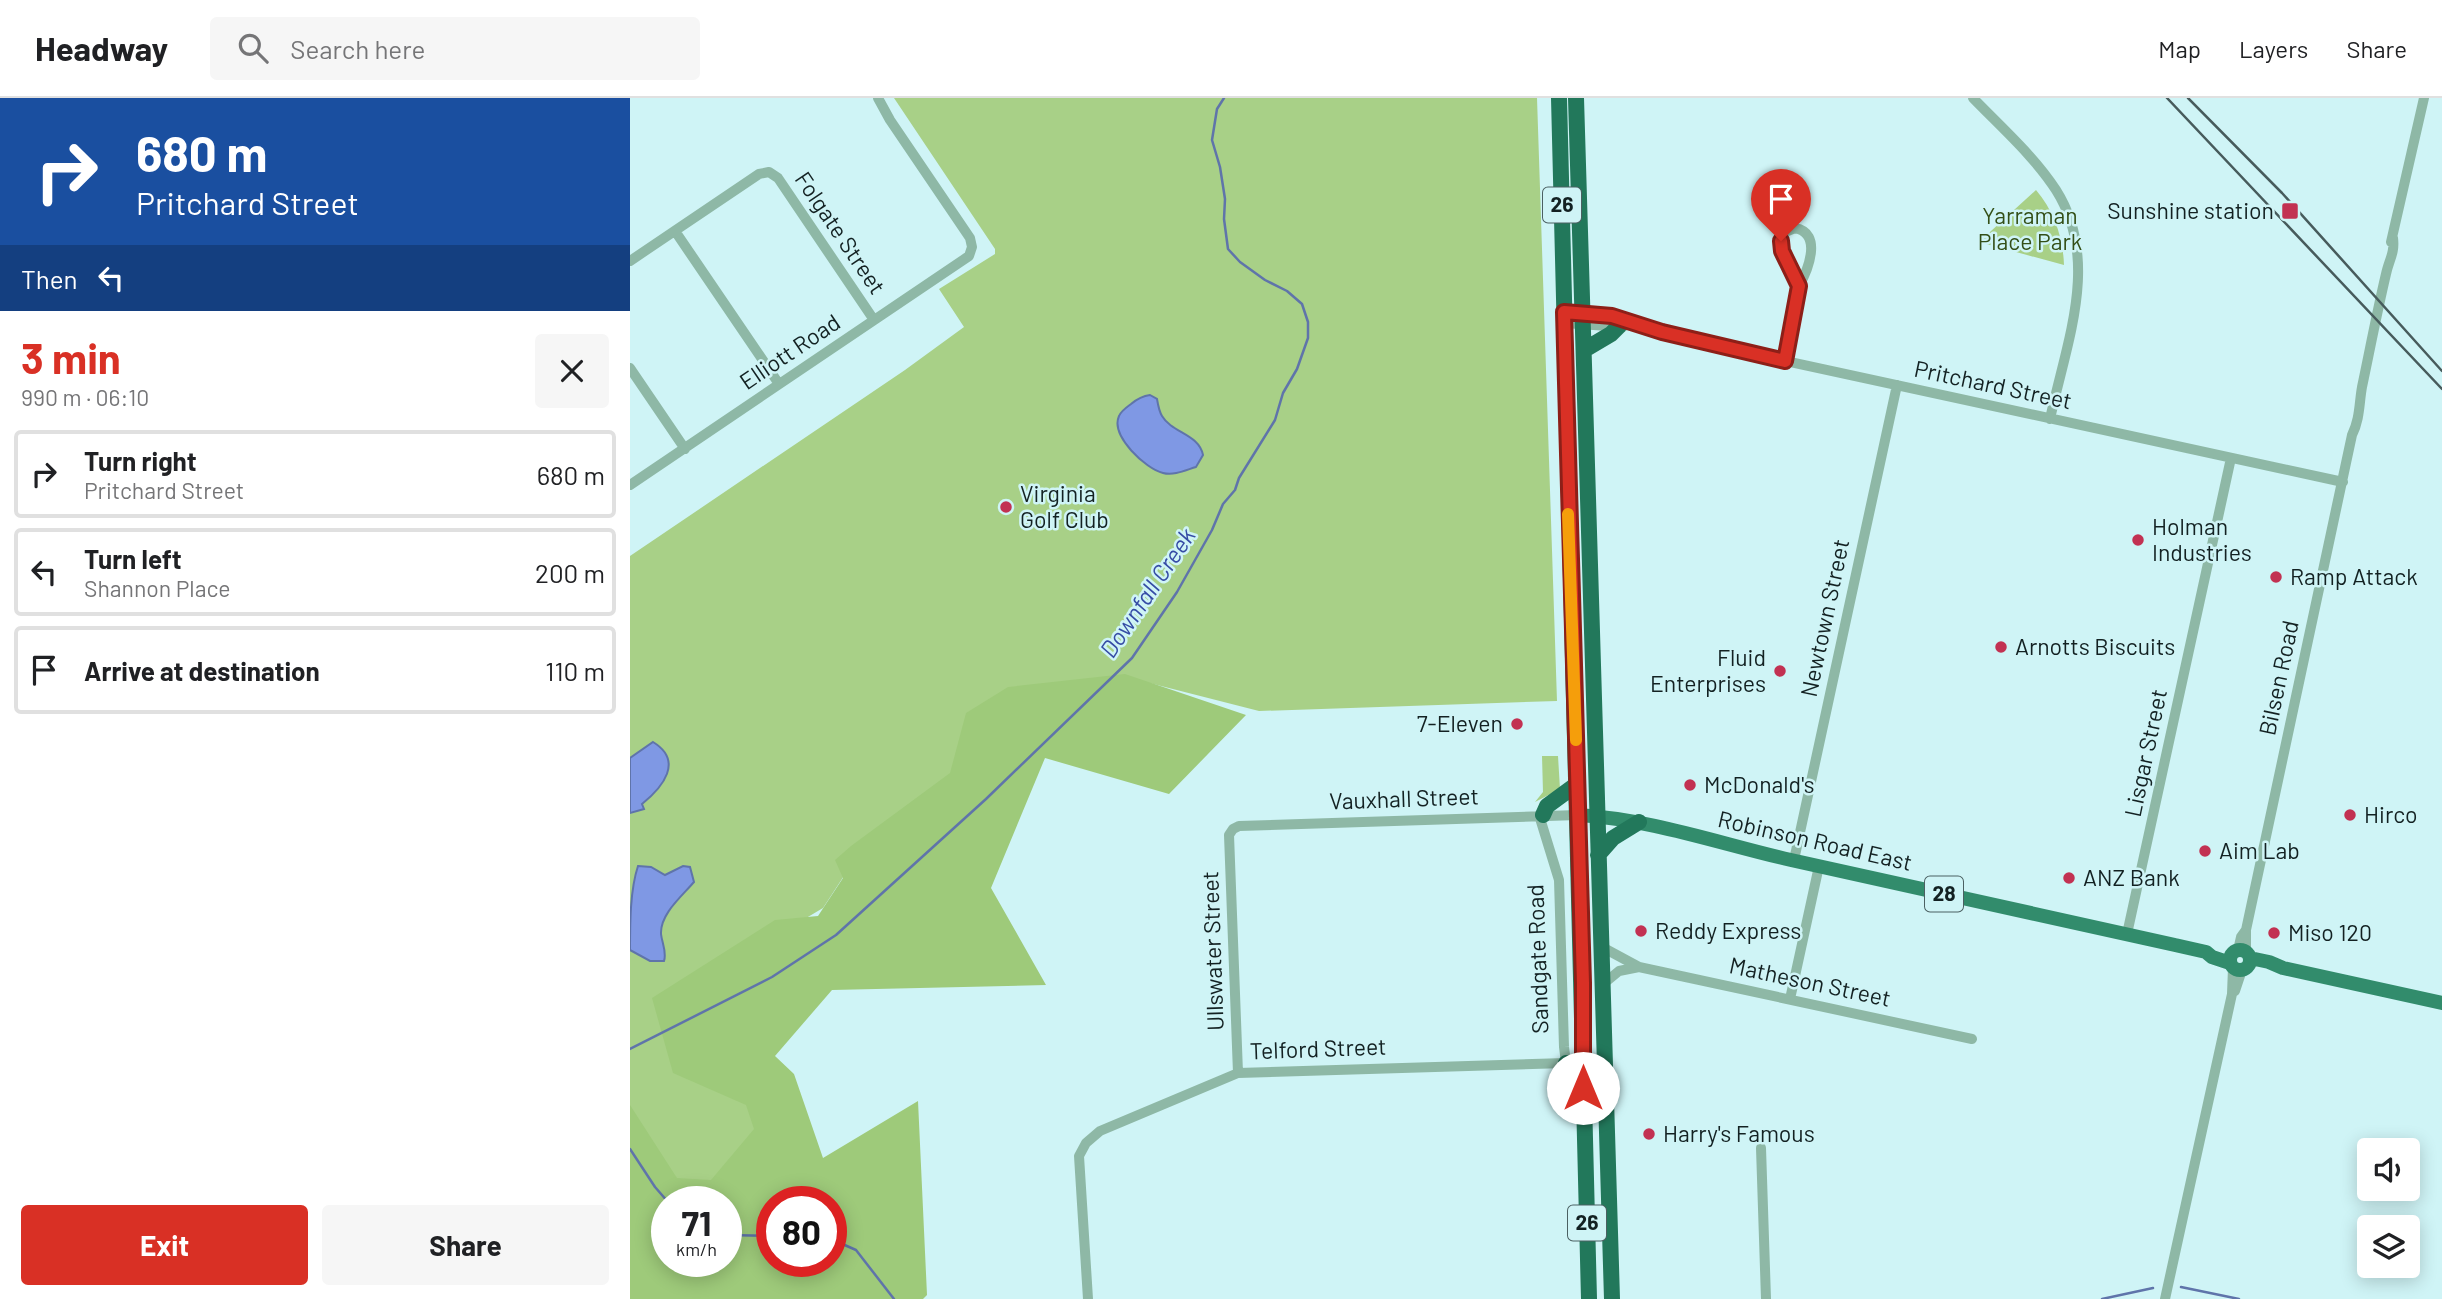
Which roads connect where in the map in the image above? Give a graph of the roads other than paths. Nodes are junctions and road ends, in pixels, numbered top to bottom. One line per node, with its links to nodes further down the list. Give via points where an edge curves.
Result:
1 (878, 98): 11 (street, Elliott Road, via 970,238 972,251)
2 (1559, 98): 9 (highway, Sandgate Road / 26)
3 (1576, 98): 10 (highway, 26)
4 (1973, 98): 19 (street, via 2050,181 2076,240 2077,298)
5 (2424, 98): 22 (street, Bilsen Road)
6 (675, 231): 7 (street); 11 (street, Folgate Street, via 769,172 778,178); 17 (street)
7 (630, 261)
8 (1799, 286): 8 (street, via 1781,246 1785,232 1795,228 1808,233 1811,243); 15 (street)
9 (1564, 317): 10 (street, Pritchard Street); 24 (highway, Sandgate Road / 26)
10 (1582, 318): 12 (street, Pritchard Street, via 1612,316); 13 (street, Pritchard Street); 14 (highway, 26)
11 (874, 320): 17 (street, Elliott Road)
12 (1636, 324): 13 (street, Pritchard Street); 15 (street, Pritchard Street)
13 (1619, 326): 14 (highway)
14 (1584, 350): 27 (highway, 26)
15 (1785, 361): 18 (street, Pritchard Street)
16 (630, 368): 20 (street)
17 (779, 384): 20 (street, Elliott Road)
18 (1897, 385): 19 (street, Pritchard Street); 31 (street, Newtown Street)
19 (2050, 419): 21 (street, Pritchard Street)
20 (685, 449): 23 (street, Elliott Road)
21 (2231, 458): 22 (street, Pritchard Street); 33 (street, Lisgar Street)
22 (2343, 482): 35 (street, Bilsen Road, via 2241,937)
23 (630, 485)
24 (1577, 784): 25 (highway); 26 (highway, Sandgate Road / 26)
25 (1541, 815): 26 (street, Vauxhall Street); 29 (street, Vauxhall Street, via 1240,826); 41 (street, Sandgate Road, via 1559,880)
26 (1578, 815): 27 (main road, Robinson Road East / 28); 43 (highway, Sandgate Road / 26)
27 (1597, 816): 28 (main road, Robinson Road East / 28); 30 (highway, 26)
28 (1639, 822): 30 (highway, via 1613,838); 31 (main road, Robinson Road East / 28)
29 (1233, 830): 42 (street, Ullswater Street, via 1229,835)
30 (1598, 855): 34 (highway, 26)
31 (1794, 860): 32 (main road, Robinson Road East / 28)
32 (1819, 866): 33 (main road, Robinson Road East / 28); 38 (street)
33 (2127, 934): 35 (main road, Robinson Road East / 28)
34 (1600, 947): 36 (street, Matheson Street); 37 (highway, 26)
35 (2240, 960): 39 (main road, Robinson Road East / 28); 49 (street, Bilsen Road)
36 (1639, 967): 37 (street, via 1619,971); 38 (street, Matheson Street)
37 (1602, 985): 47 (highway, 26)
38 (1790, 999): 40 (street, Matheson Street)
39 (2442, 1003)
40 (1972, 1039)
41 (1566, 1063): 42 (street, Telford Street); 43 (highway)
42 (1238, 1073): 45 (street, Telford Street, via 1100,1130 1086,1143 1079,1156)
43 (1583, 1088): 46 (highway, Sandgate Road / 26)
44 (1761, 1148): 48 (street)
45 (1088, 1299)
46 (1589, 1299)
47 (1612, 1299)
48 (1766, 1299)
49 (2165, 1299)

